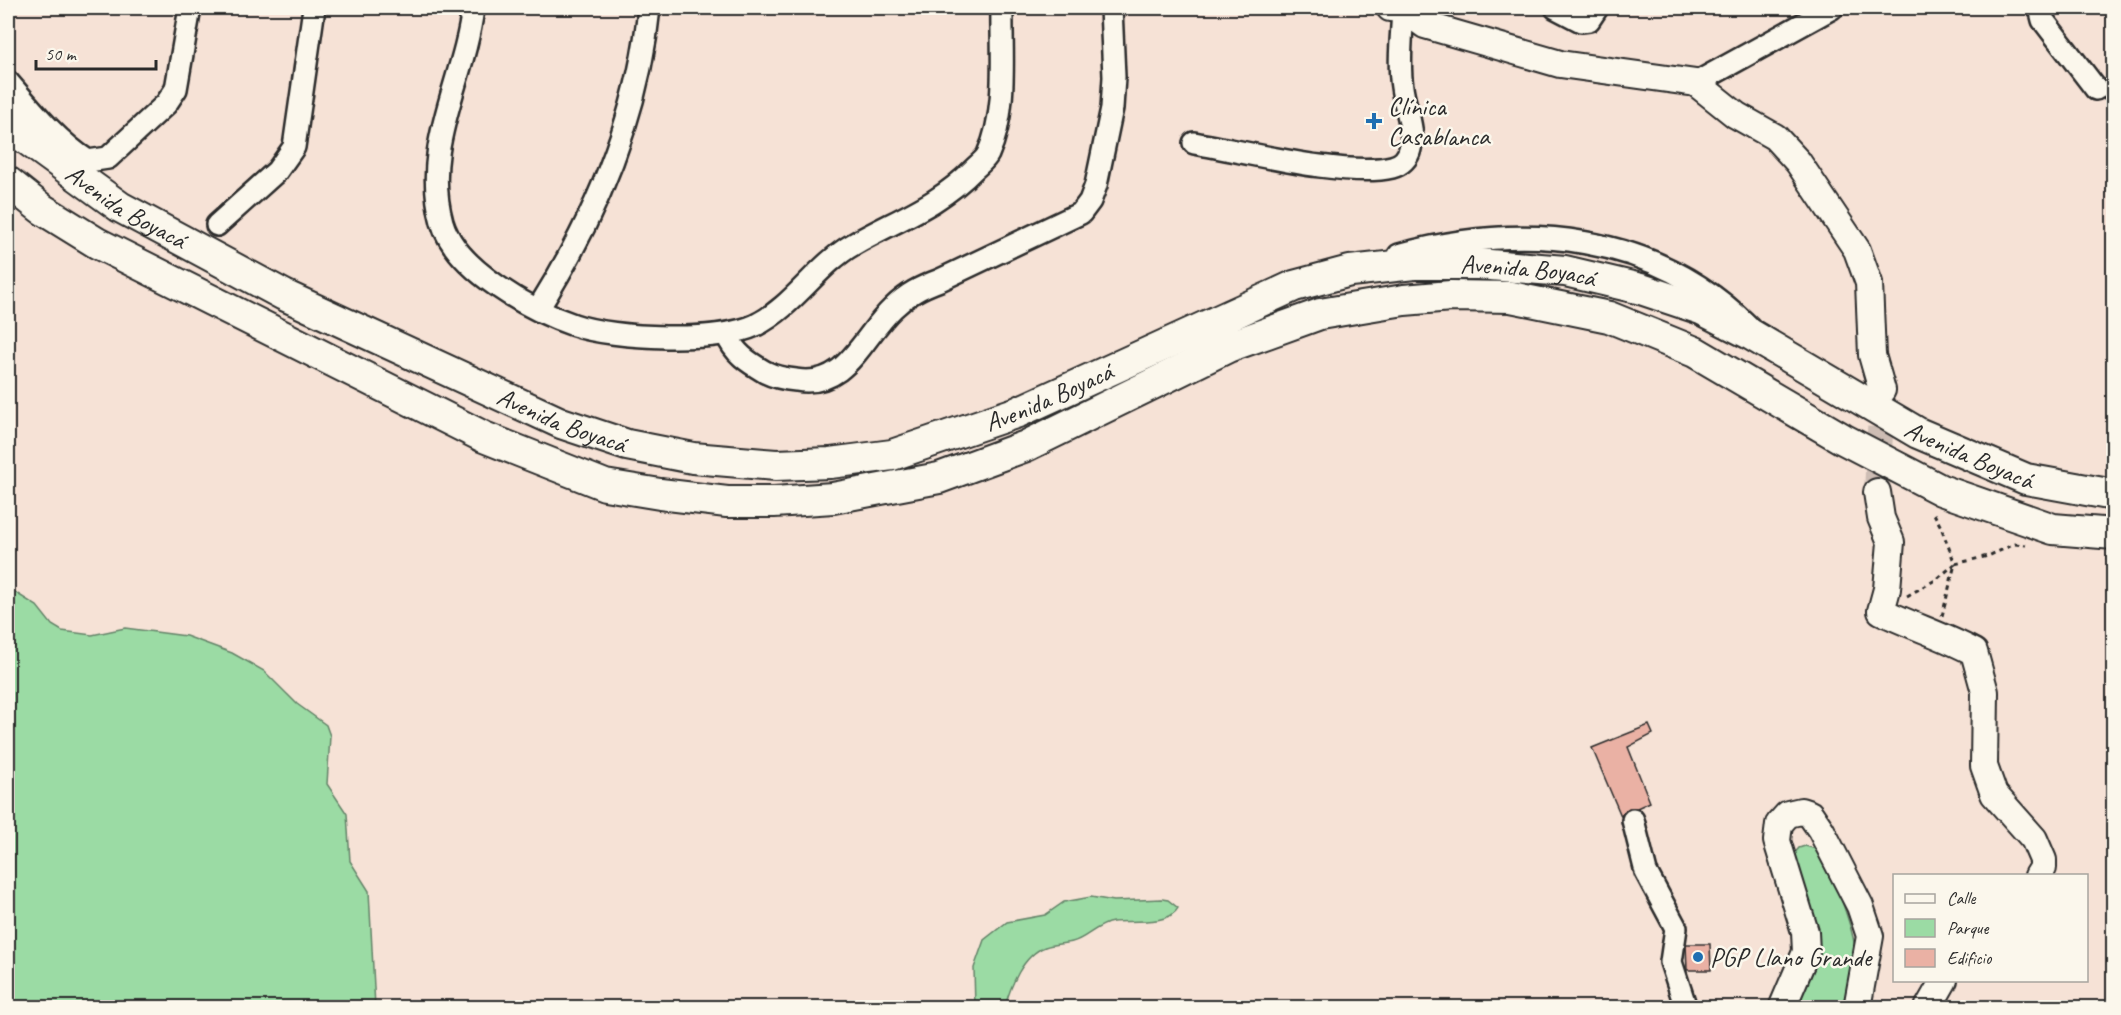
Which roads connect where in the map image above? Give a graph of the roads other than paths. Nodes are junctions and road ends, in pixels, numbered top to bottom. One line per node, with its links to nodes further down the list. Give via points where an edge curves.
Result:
1 (190, 8): 12 (street, via 176,90 108,158 88,161 80,155 36,115)
2 (314, 8): 18 (street, via 294,147 277,171)
3 (473, 8): 19 (street, via 462,66 438,139 436,181 442,223 449,240 475,269 493,284)
4 (649, 8): 19 (street, via 632,105 576,242)
5 (1002, 8): 20 (street, via 999,116 987,156 938,202 850,246 771,316)
6 (1111, 8): 20 (street, via 1112,108 1096,185 1081,213 916,289 890,310 840,372 823,381 775,377 733,350)
7 (1400, 8): 13 (main road, via 1425,25 1560,64); 16 (street, via 1401,85 1411,131 1411,149 1406,160 1393,167 1333,167)
8 (1556, 8): 9 (street, via 1581,21 1589,20)
9 (1598, 8)
10 (1832, 8): 13 (street)
11 (2040, 8): 14 (street, via 2043,20)
12 (8, 82)
13 (1696, 83): 21 (main road, via 1736,115 1786,146 1852,243 1869,283 1872,355)
14 (2096, 89)
15 (8, 119): 23 (highway, Avenida Boyacá, via 25,138 120,207 284,295 561,423 627,445 693,458 776,465 830,463 892,454 1018,412 1294,286 1350,271 1414,264 1478,264 1565,271 1641,289 1701,309 1918,433 2026,479)
16 (1194, 143)
17 (8, 182): 24 (highway, Avenida Boyacá, via 42,209 97,243 484,437 606,485 727,502 774,502 833,498 939,478 1026,446 1228,347 1320,314 1404,300 1511,297 1609,317 1695,352 1843,439 1941,490)
18 (217, 225)
19 (538, 309): 20 (street, via 595,331)
20 (727, 335)
21 (1882, 390)
22 (1877, 492): 26 (main road, via 1881,518 1891,542 1881,610 1974,652 1985,692 1984,766 1994,794 2034,838 2043,868)
23 (2114, 495)
24 (2108, 545)
25 (1634, 820): 28 (street, via 1646,872 1676,928 1671,962)
26 (2039, 874)
27 (1943, 982): 31 (main road)
28 (1686, 1008)
29 (1782, 1008): 30 (main road, via 1806,952 1800,913 1777,841 1779,824 1788,814 1801,811 1810,814 1821,830 1860,906 1870,936)
30 (1857, 1008)
31 (1928, 1008)

